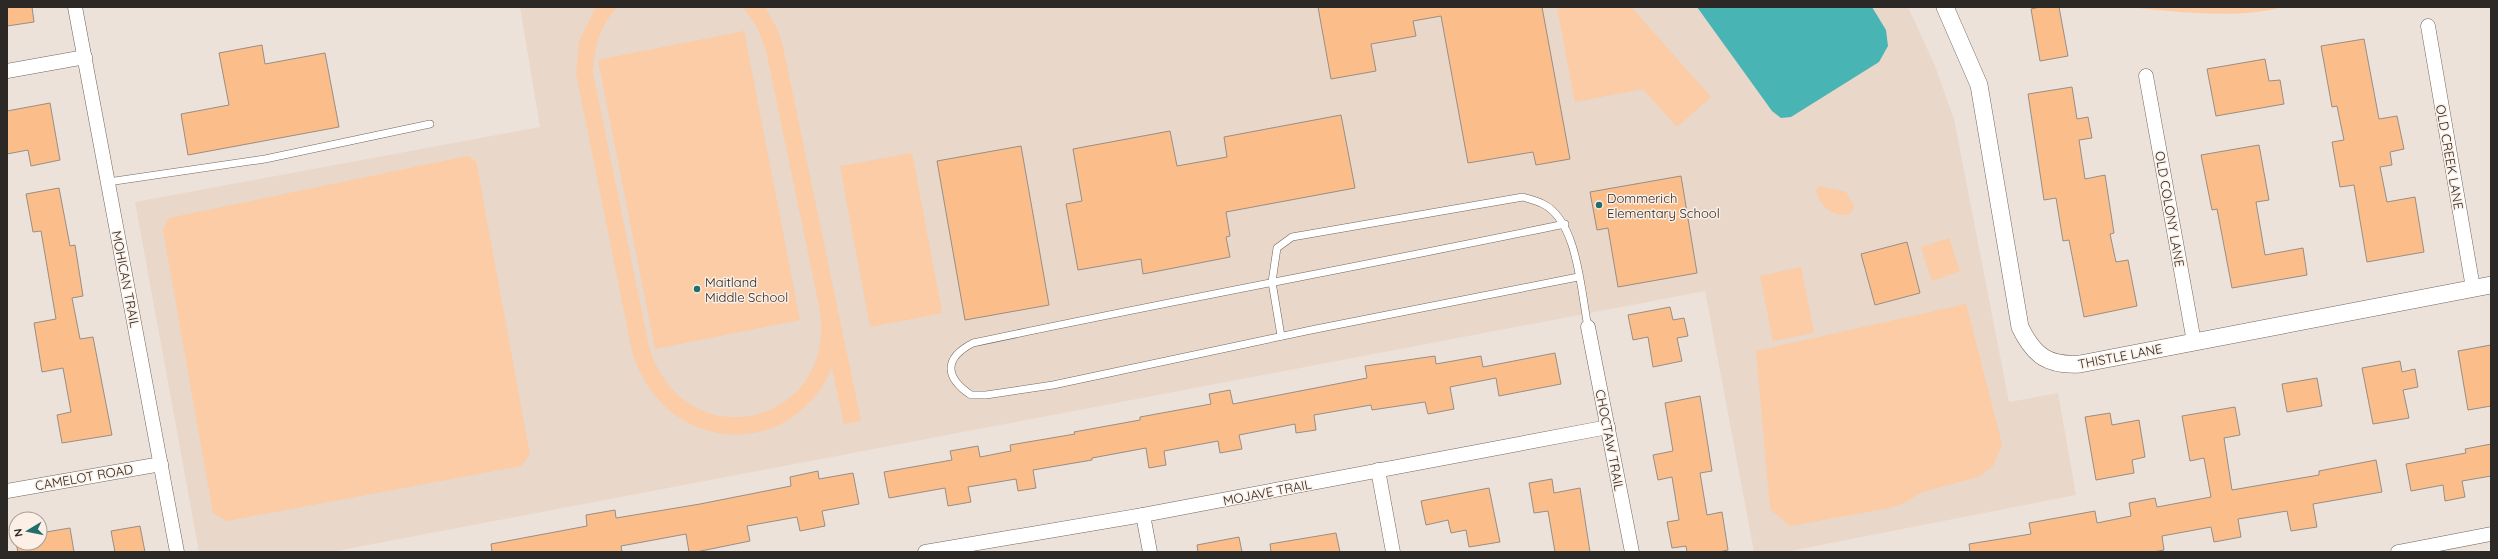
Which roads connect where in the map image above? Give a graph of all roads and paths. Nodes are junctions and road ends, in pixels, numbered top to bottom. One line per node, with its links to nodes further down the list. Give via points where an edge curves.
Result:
1 (75, 7): 4 (street, MOHICAN TRAIL)
2 (1945, 7): 16 (street, THISTLE LANE, via 1978,85 2020,327 2028,344 2043,358 2064,366)
3 (2428, 26): 13 (street, OLD CREEK LANE)
4 (85, 57): 5 (street); 8 (street, MOHICAN TRAIL)
5 (7, 71)
6 (2146, 76): 16 (street, OLD COLONY LANE)
7 (430, 124): 8 (lane, via 265,159)
8 (108, 182): 18 (street, MOHICAN TRAIL)
9 (1565, 224): 10 (lane, via 1572,244); 11 (lane); 11 (lane, via 1544,204 1523,197 1292,237 1277,248)
10 (1578, 277): 14 (lane); 15 (lane)
11 (1272, 282): 15 (lane); 15 (lane, via 973,343 959,350 950,368 951,377 971,395 986,395 1053,385)
12 (2491, 285): 13 (street, THISTLE LANE)
13 (2473, 288): 16 (street, THISTLE LANE)
14 (1588, 327): 17 (street, CHOCTAW TRAIL)
15 (1281, 336)
16 (2194, 342)
17 (1608, 427): 19 (street, MOJAVE TRAIL); 27 (street, CHOCTAW TRAIL)
18 (161, 464): 20 (street, CAMELOT ROAD); 23 (street, MOHICAN TRAIL)
19 (1378, 470): 21 (street, MOJAVE TRAIL); 26 (street)
20 (7, 491)
21 (1143, 515): 24 (street, MOJAVE TRAIL); 25 (street)
22 (2491, 534): 28 (street)
23 (177, 552)
24 (925, 552)
25 (1150, 552)
26 (1393, 552)
27 (1632, 552)
28 (2398, 552)

